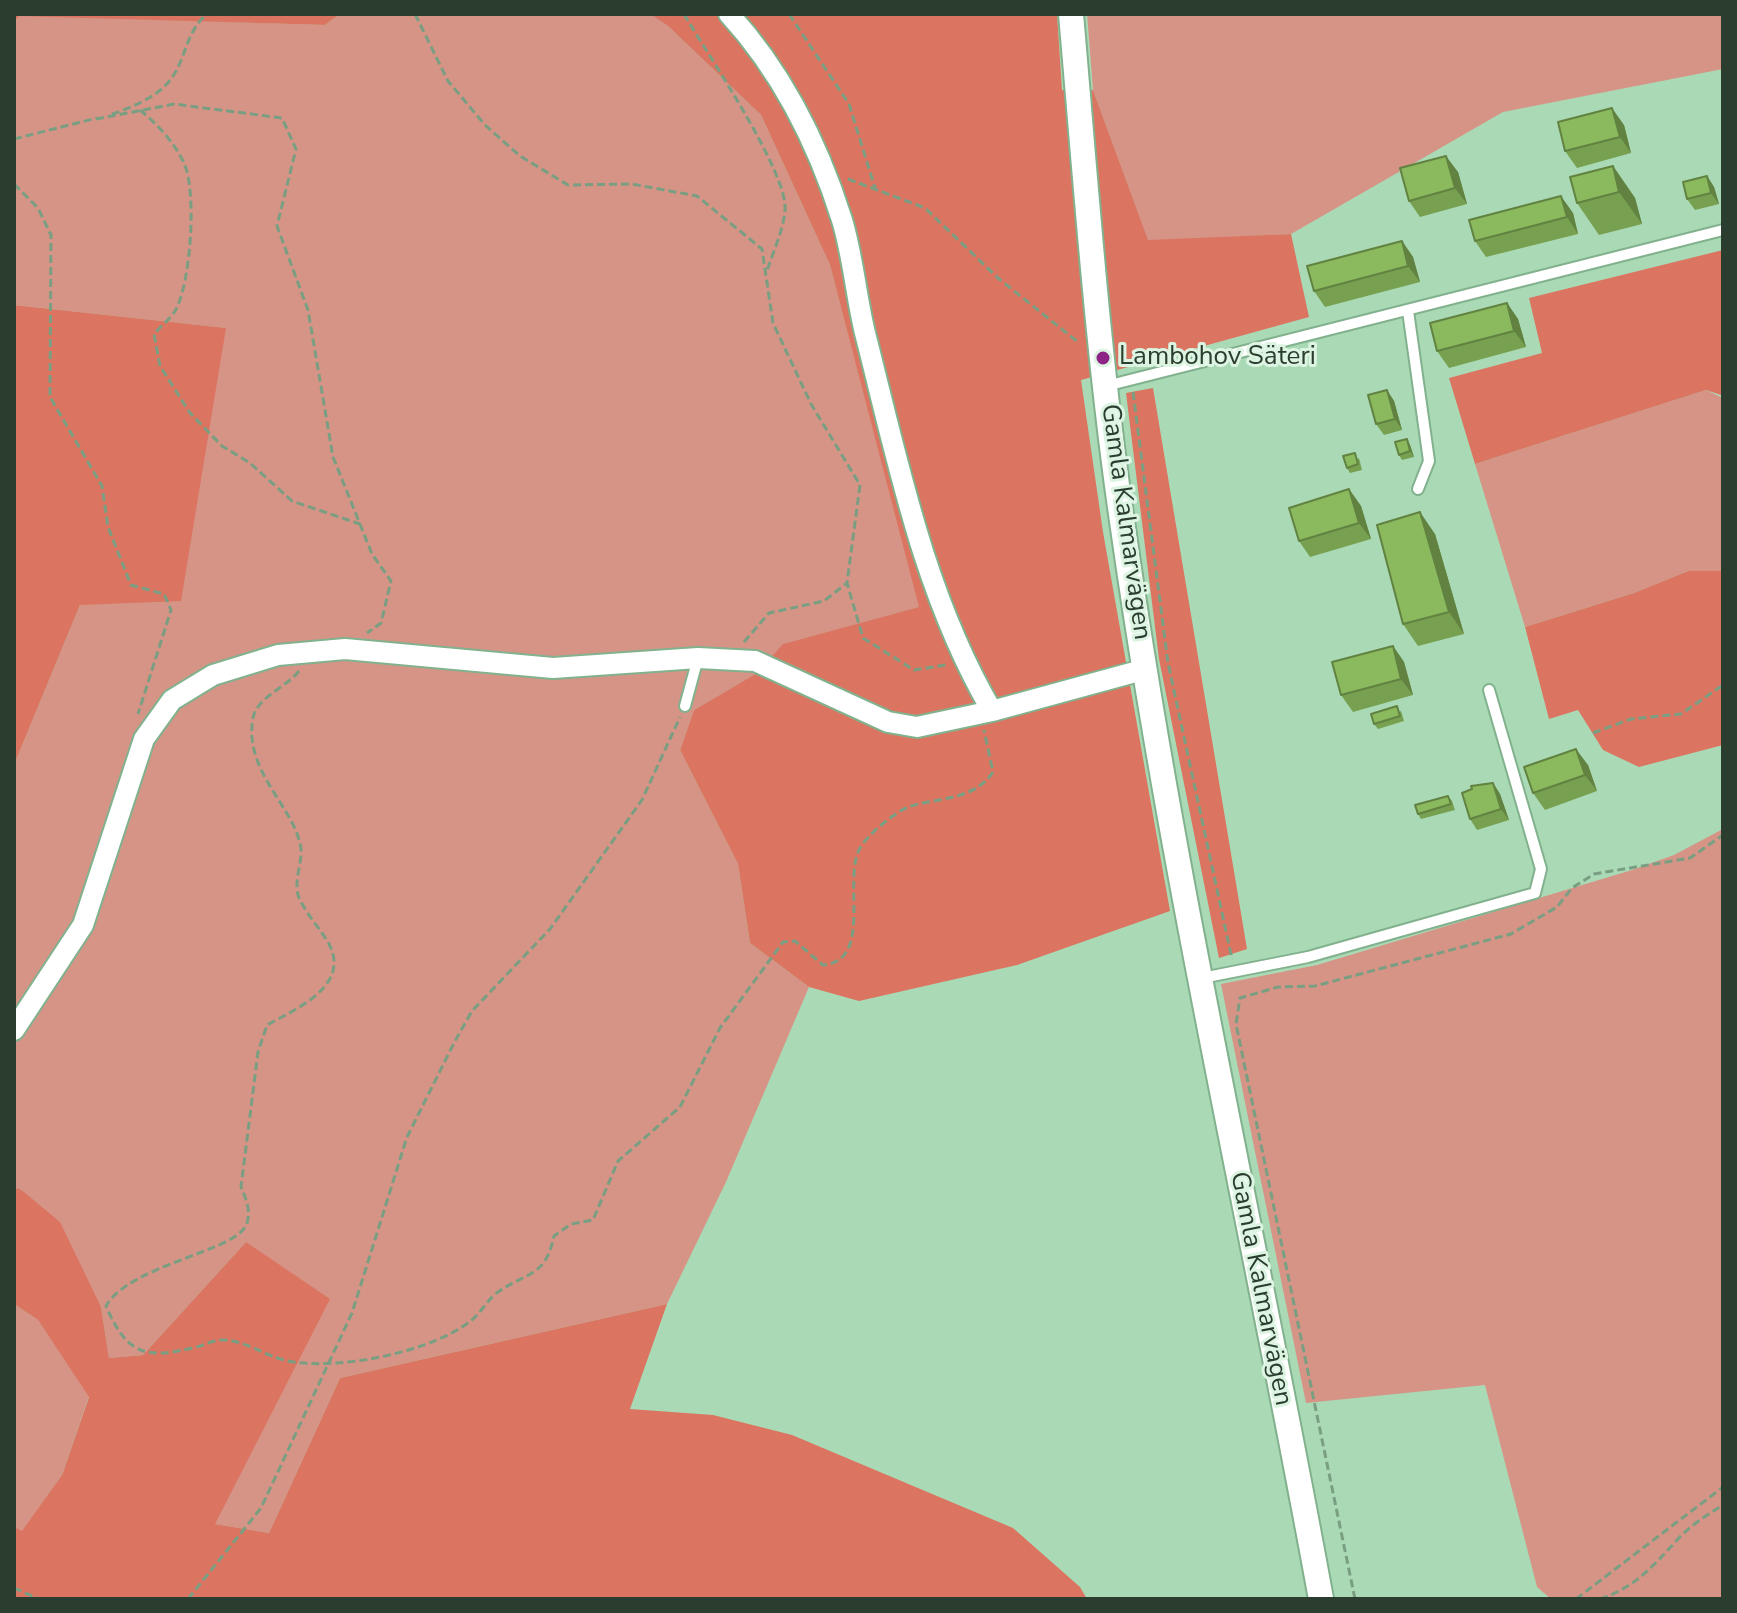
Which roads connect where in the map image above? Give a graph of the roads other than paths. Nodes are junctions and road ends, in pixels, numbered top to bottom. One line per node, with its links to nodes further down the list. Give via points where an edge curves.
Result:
1 (729, 14): 11 (street, via 764,52 805,126 842,221 864,330 924,559)
2 (1071, 14): 5 (street, Gamla Kalmarvägen)
3 (1723, 230): 4 (lane)
4 (1408, 311): 5 (lane); 6 (lane, via 1429,461)
5 (1106, 386): 8 (street, Gamla Kalmarvägen)
6 (1418, 489)
7 (698, 658): 10 (lane); 11 (street, via 755,661 888,722 917,727); 13 (street, via 553,668 345,649 278,655 213,675 172,700 144,739 83,925)
8 (1146, 669): 11 (street); 12 (street, Gamla Kalmarvägen)
9 (1489, 690): 12 (lane, via 1541,869 1535,893 1308,957)
10 (685, 706)
11 (986, 712)
12 (1200, 979): 14 (street, Gamla Kalmarvägen)
13 (14, 1030)
14 (1321, 1599)

